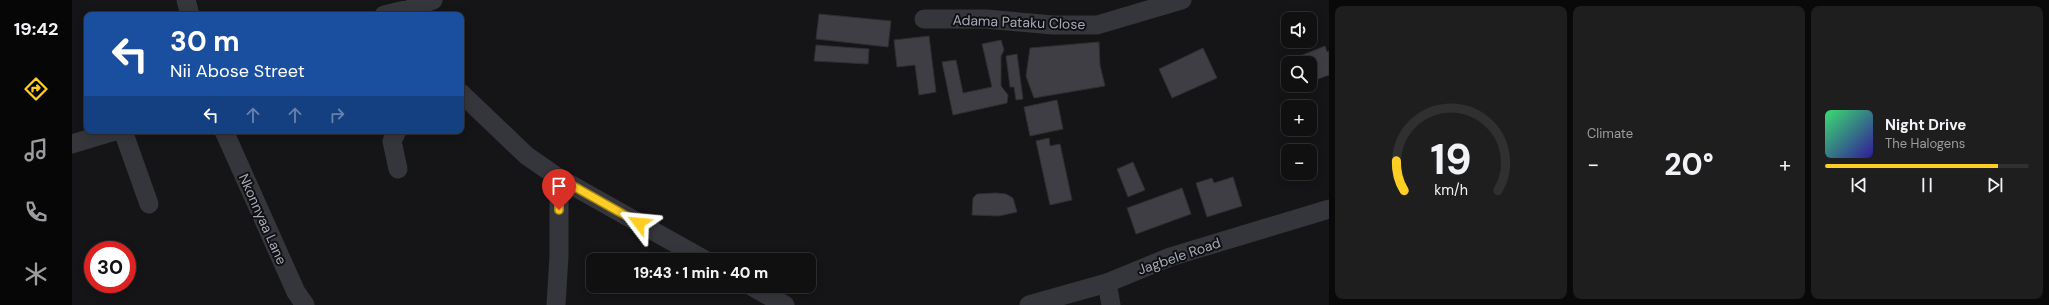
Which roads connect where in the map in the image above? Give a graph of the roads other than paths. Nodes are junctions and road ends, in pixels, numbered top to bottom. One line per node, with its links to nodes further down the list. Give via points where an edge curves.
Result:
1 (186, 0): 5 (street)
2 (433, 0): 4 (street)
3 (1182, 0): 7 (street, Adama Pataku Close, via 1097,25 1053,25 986,19)
4 (409, 8): 6 (street)
5 (189, 12)
6 (395, 12)
7 (924, 19)
8 (464, 96): 15 (street, via 527,156)
9 (105, 134): 13 (street)
10 (124, 134): 16 (street)
11 (225, 134): 21 (street, Nkonnyaa Lane, via 296,292)
12 (396, 134): 14 (street, via 392,141)
13 (72, 144)
14 (398, 169)
15 (559, 178): 18 (street); 22 (street)
16 (149, 204)
17 (1329, 209): 19 (street, Jagbele Road, via 1170,257)
18 (693, 253)
19 (1107, 283): 24 (street, Jagbele Road); 25 (street)
20 (764, 293): 23 (street)
21 (305, 305)
22 (556, 305)
23 (785, 305)
24 (1029, 305)
25 (1111, 305)

